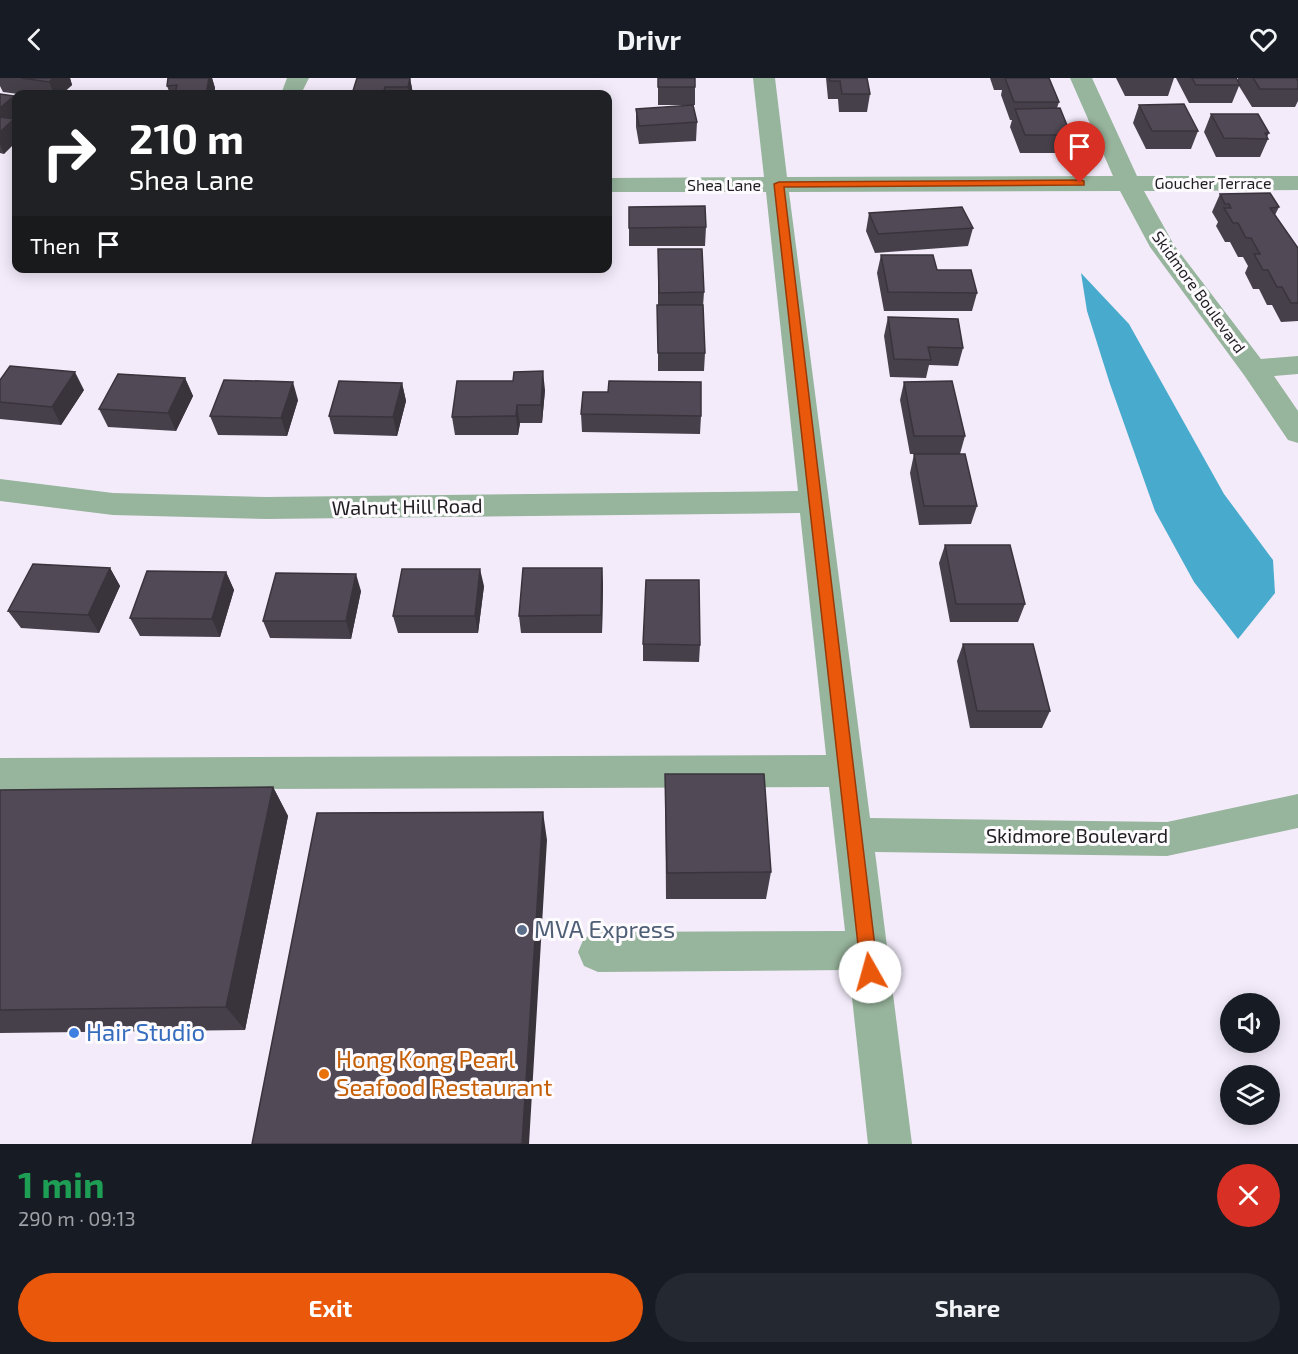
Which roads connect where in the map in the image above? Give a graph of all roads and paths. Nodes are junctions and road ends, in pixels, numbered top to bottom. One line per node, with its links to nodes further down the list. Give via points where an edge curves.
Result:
1 (765, 78): 5 (street)
2 (1081, 78): 3 (street, Skidmore Boulevard)
3 (1128, 183): 4 (street, Goucher Terrace); 5 (street, Shea Lane); 8 (street, Skidmore Boulevard, via 1163,247)
4 (1298, 183)
5 (779, 184): 6 (street, Shea Lane); 11 (street)
6 (612, 185)
7 (1298, 364): 8 (street)
8 (1254, 369): 9 (street, Skidmore Boulevard)
9 (1298, 433)
10 (0, 490): 11 (street, Walnut Hill Road, via 113,504 266,508)
11 (815, 502): 12 (street)
12 (846, 771): 13 (street); 15 (street)
13 (0, 774)
14 (1298, 811): 15 (street, Skidmore Boulevard, via 1167,838)
15 (853, 836): 16 (street)
16 (867, 950): 17 (street); 18 (street)
17 (598, 952)
18 (890, 1144)

